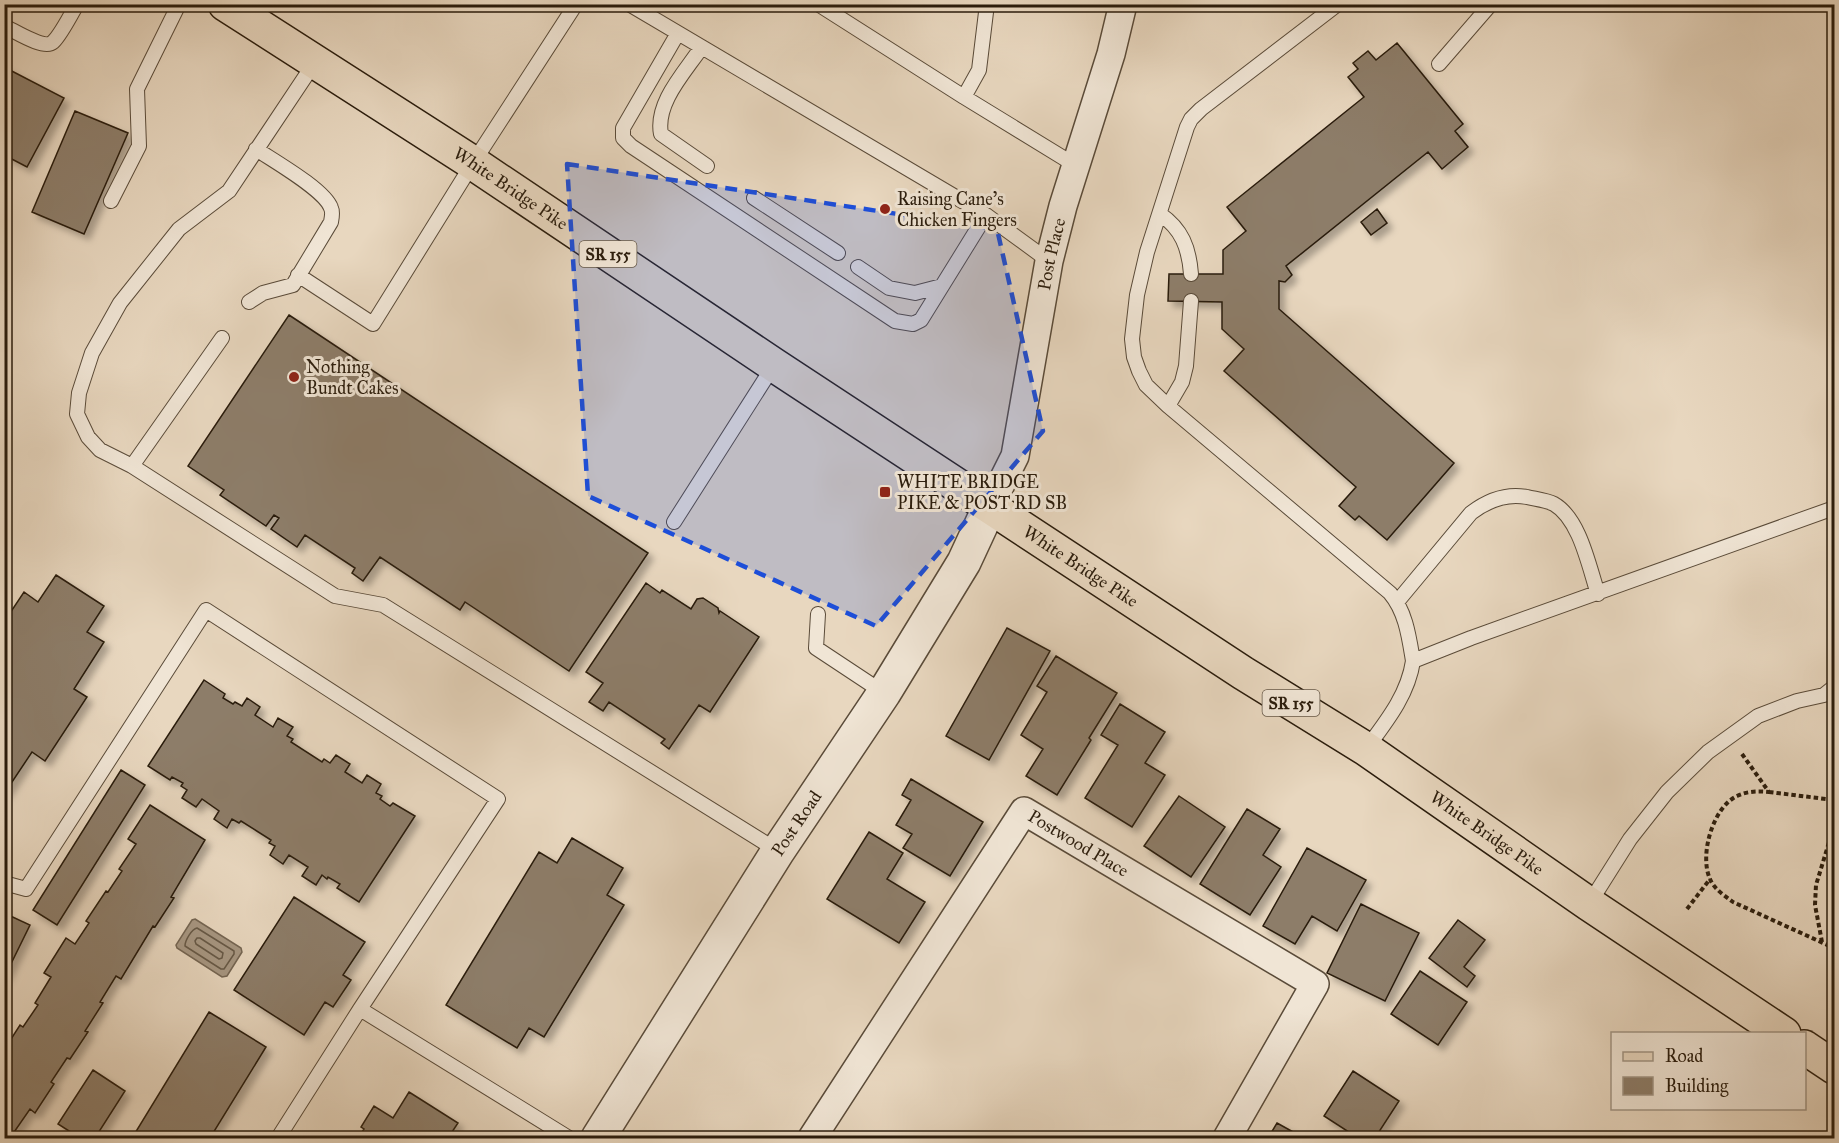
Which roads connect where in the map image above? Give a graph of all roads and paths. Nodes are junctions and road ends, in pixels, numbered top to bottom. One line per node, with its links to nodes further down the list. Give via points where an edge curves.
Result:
1 (77, 4): 11 (lane, via 53,42 47,44)
2 (179, 4): 22 (lane, via 137,89 139,146)
3 (225, 4): 14 (main road, White Bridge Pike / SR 155)
4 (576, 4): 18 (lane)
5 (629, 4): 12 (lane)
6 (818, 4): 16 (lane)
7 (987, 4): 16 (lane, via 979,70)
8 (1123, 4): 19 (street, Post Place)
9 (1338, 4): 23 (lane, via 1196,113 1187,127)
10 (1491, 4): 15 (lane)
11 (4, 26)
12 (678, 33): 13 (lane); 30 (lane, via 623,128 623,138 631,146 895,321 913,324 921,320)
13 (701, 48): 20 (lane, via 664,104 659,124 661,134); 24 (lane)
14 (315, 62): 17 (lane); 18 (main road, White Bridge Pike / SR 155)
15 (1439, 64)
16 (964, 97): 19 (lane)
17 (256, 149): 29 (lane, via 323,194 331,207 331,222); 36 (lane, via 229,191 179,229 120,303 93,353 79,393 77,414 88,437 100,450)
18 (473, 163): 29 (lane, via 373,324); 34 (main road, White Bridge Pike / SR 155)
19 (1076, 165): 26 (street, Post Place)
20 (707, 166)
21 (754, 198): 25 (lane)
22 (111, 201)
23 (1160, 214): 28 (lane, via 1180,232); 35 (lane, via 1137,295 1132,339 1138,371 1146,385)
24 (986, 215): 26 (lane); 30 (lane)
25 (838, 253)
26 (1049, 261): 37 (street, Post Place, via 1015,456)
27 (858, 267): 30 (lane, via 889,288 915,293)
28 (1191, 274)
29 (296, 280): 31 (lane, via 263,292)
30 (942, 286)
31 (249, 302)
32 (1191, 302): 35 (lane, via 1186,366)
33 (222, 338): 36 (lane)
34 (774, 365): 37 (main road, White Bridge Pike / SR 155); 39 (lane)
35 (1168, 406): 41 (lane)
36 (132, 466): 51 (lane, via 334,596 383,605)
37 (990, 506): 44 (street, Post Road, via 964,562); 47 (main road, White Bridge Pike / SR 155)
38 (1834, 508): 40 (lane)
39 (674, 522)
40 (1598, 594): 41 (lane, via 1568,516 1554,504 1523,496 1504,496 1472,513); 43 (lane)
41 (1397, 602): 43 (lane)
42 (818, 614): 44 (lane, via 816,648)
43 (1413, 661): 47 (lane, via 1411,677 1392,714)
44 (884, 693): 51 (street, Post Road)
45 (1831, 693): 46 (lane, via 1758,716)
46 (1729, 736): 48 (path); 54 (lane, via 1667,792 1630,839)
47 (1366, 749): 54 (main road, White Bridge Pike / SR 155)
48 (1769, 792): 49 (path); 52 (path, via 1753,791 1724,805 1709,837 1706,854)
49 (1834, 800)
50 (1834, 826): 56 (path, via 1816,885 1815,905)
51 (778, 852): 64 (street, Post Road)
52 (1710, 879): 55 (path); 56 (path, via 1733,902)
53 (4, 883): 58 (lane, via 26,889 206,610 498,799)
54 (1589, 904): 59 (main road, White Bridge Pike / SR 155)
55 (1687, 909)
56 (1822, 943): 57 (path)
57 (1834, 948)
58 (360, 1009): 62 (lane); 63 (lane)
59 (1781, 1032)
60 (1806, 1048): 61 (main road)
61 (1834, 1067)
62 (278, 1138)
63 (569, 1138)
64 (598, 1138)
65 (812, 1138): 66 (street, Postwood Place, via 1024,811 1315,984)
66 (1227, 1138)

